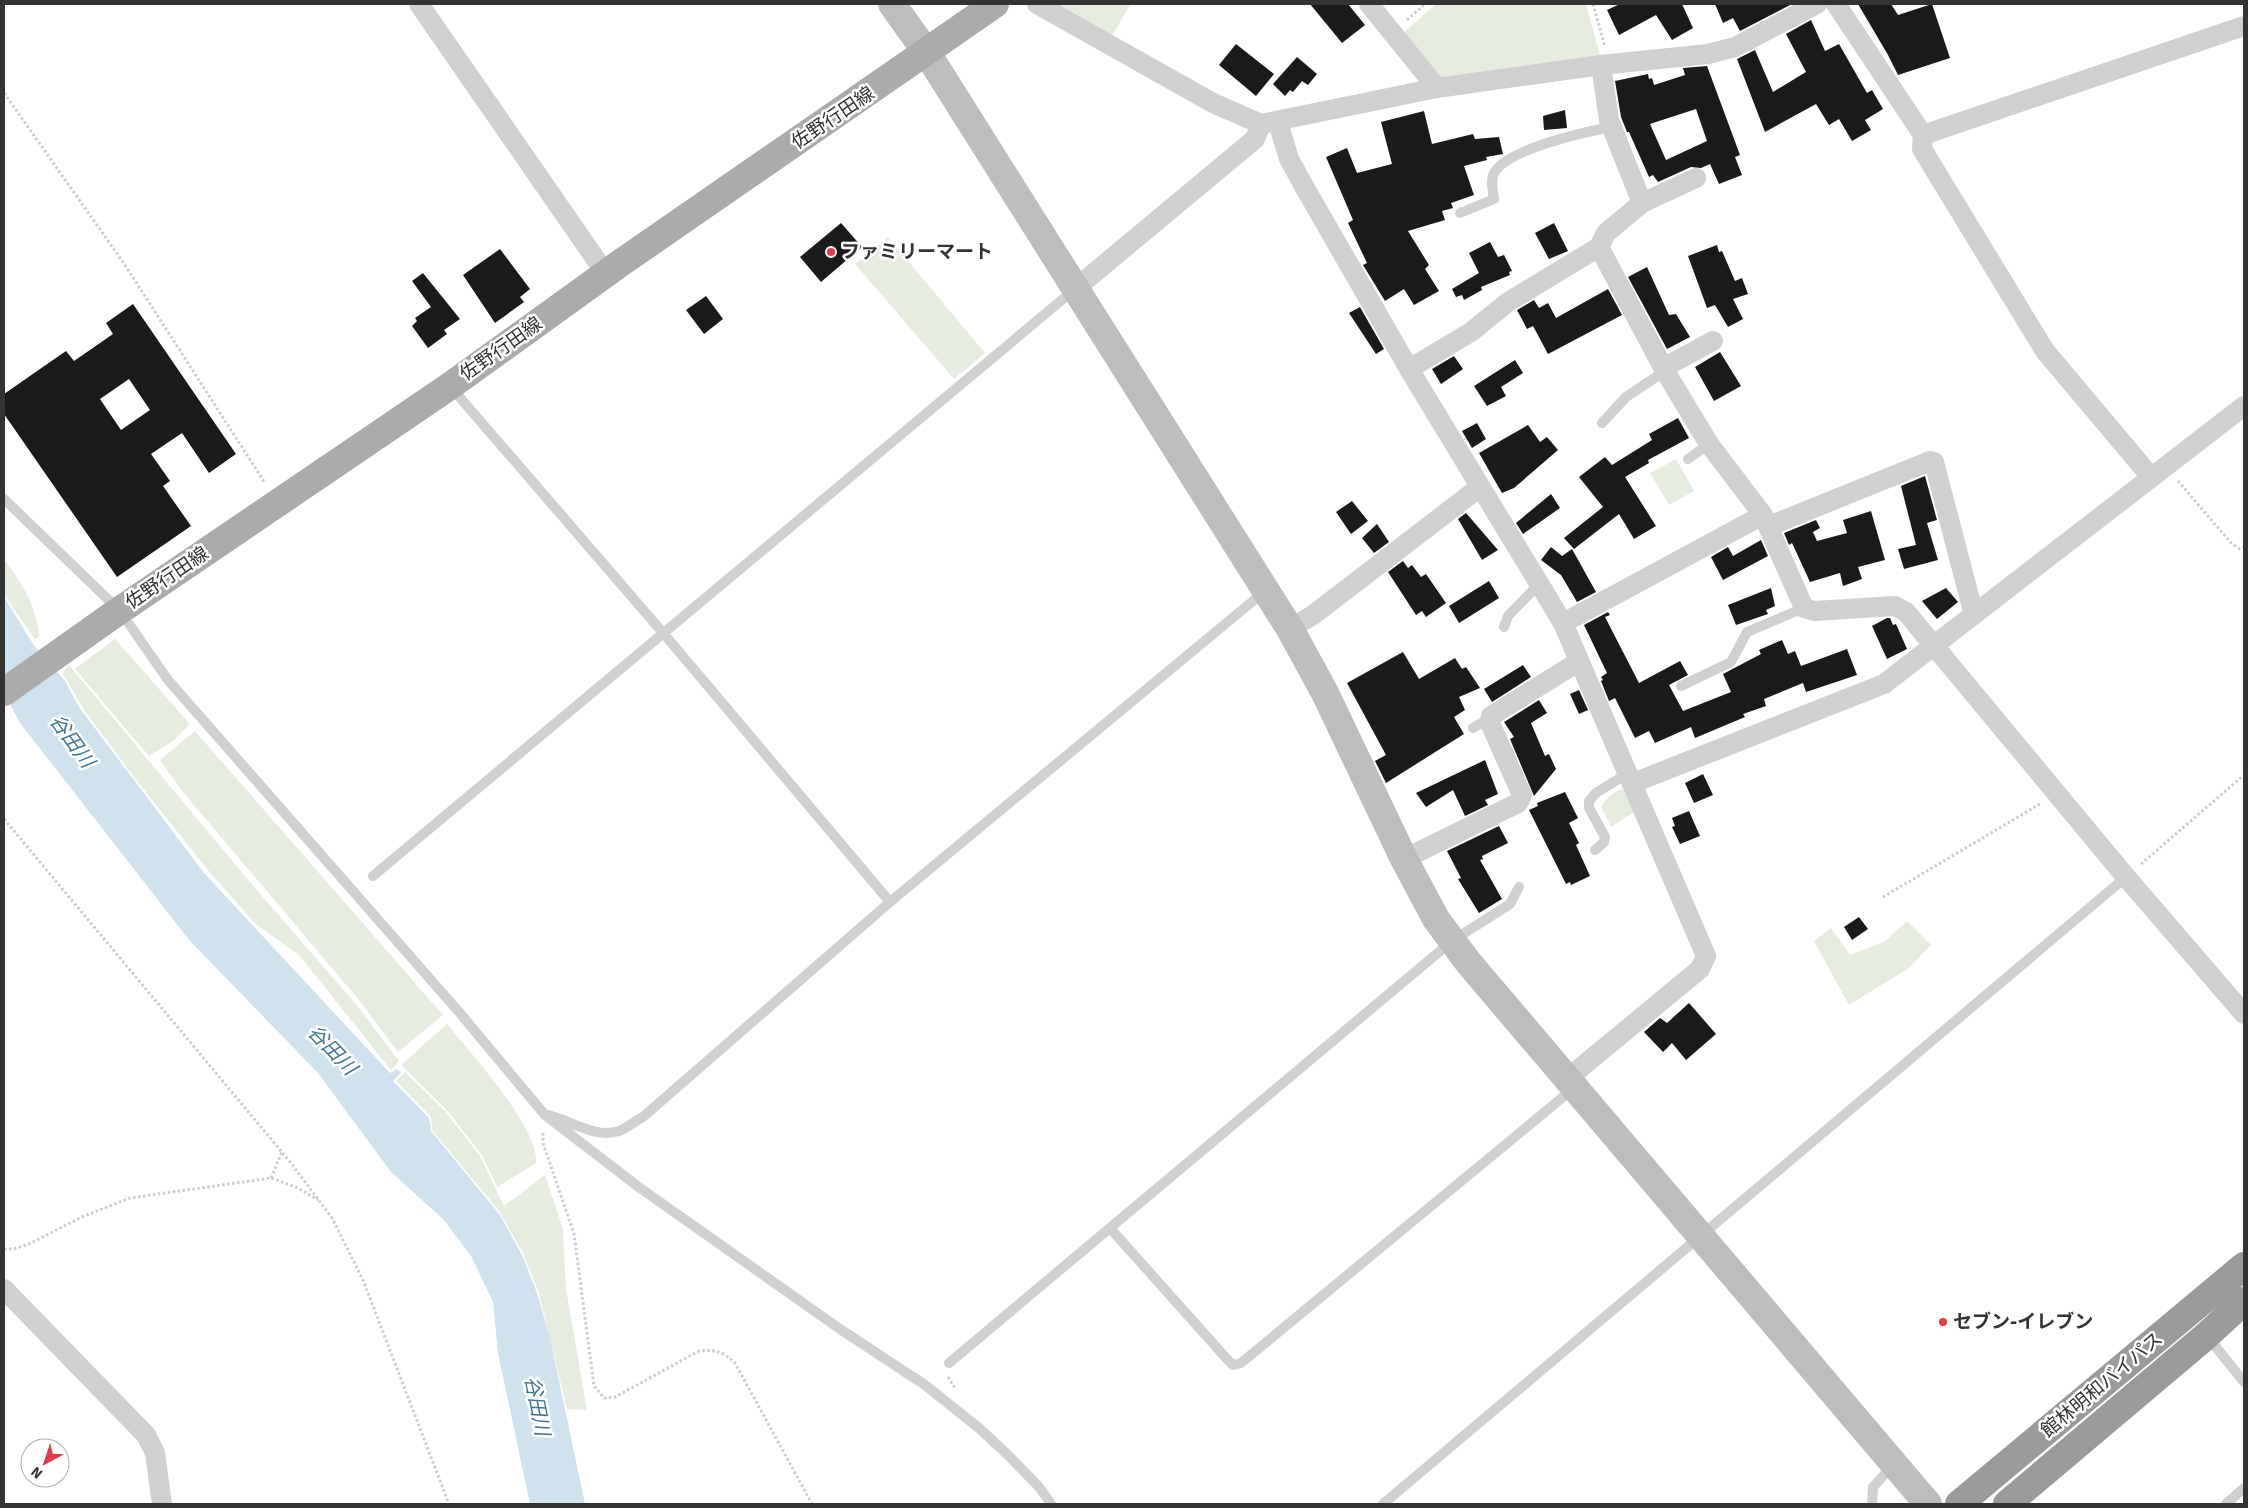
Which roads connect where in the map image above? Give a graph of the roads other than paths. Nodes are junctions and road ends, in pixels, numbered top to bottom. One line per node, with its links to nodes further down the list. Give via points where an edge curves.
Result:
1 (419, 4): 19 (street)
2 (892, 4): 9 (street)
3 (995, 4): 9 (main road, 佐野行田線)
4 (1037, 4): 12 (street, via 1213,103)
5 (1369, 4): 11 (street)
6 (1817, 4): 10 (street, via 1735,47 1708,54)
7 (1836, 4): 14 (street)
8 (2244, 26): 14 (street)
9 (927, 53): 19 (main road, 佐野行田線); 20 (street)
10 (1605, 64): 11 (street); 13 (street)
11 (1437, 88): 12 (street)
12 (1269, 123): 20 (street, via 1255,139); 22 (street)
13 (1611, 127): 16 (street); 17 (lane, via 1561,137 1504,162 1494,173 1494,200)
14 (1923, 135): 29 (street, via 1922,149 2045,351)
15 (1696, 178): 16 (street)
16 (1642, 203): 18 (street, via 1606,233)
17 (1460, 213)
18 (1599, 247): 22 (street, via 1508,302 1471,332); 23 (street)
19 (606, 274): 24 (main road, 佐野行田線)
20 (1076, 288): 34 (street); 41 (lane)
21 (1713, 341): 23 (street)
22 (1409, 369): 30 (street)
23 (1664, 370): 26 (lane, via 1626,397); 27 (street)
24 (450, 386): 36 (main road, 佐野行田線); 41 (lane)
25 (2244, 406): 29 (street)
26 (1602, 423)
27 (1710, 444): 28 (lane); 32 (street)
28 (1688, 459)
29 (2158, 472): 37 (street)
30 (1480, 487): 33 (street); 40 (street, via 1321,609)
31 (4, 499): 36 (lane)
32 (1766, 521): 35 (street); 37 (street, via 1934,462); 38 (street)
33 (1539, 584): 38 (street); 39 (lane, via 1508,616)
34 (1266, 590): 40 (street); 54 (lane)
35 (1804, 608): 42 (street, via 1814,611 1895,606 1906,612); 44 (lane, via 1747,632 1731,662)
36 (115, 614): 45 (main road, 佐野行田線); 58 (lane, via 168,680)
37 (1974, 615): 42 (street)
38 (1563, 623): 43 (street)
39 (1504, 627)
40 (1290, 629): 50 (street, via 1325,693)
41 (664, 634): 51 (lane); 54 (lane)
42 (1935, 645): 48 (street, via 1884,684); 52 (street)
43 (1578, 662): 46 (street); 48 (street)
44 (1681, 686)
45 (4, 692)
46 (1491, 716): 47 (lane); 50 (street, via 1490,723 1522,795 1518,803)
47 (1473, 728)
48 (1630, 778): 49 (lane, via 1596,793 1589,801 1589,808 1605,837); 57 (street, via 1706,956 1700,969)
49 (1595, 850)
50 (1404, 859): 55 (street, via 1436,919)
51 (373, 876)
52 (2126, 877): 56 (street); 60 (lane)
53 (1519, 888): 55 (lane, via 1510,904)
54 (890, 902): 58 (lane, via 643,1117 618,1131 593,1133)
55 (1452, 941): 57 (street); 59 (lane)
56 (2244, 1014)
57 (1571, 1083): 59 (lane, via 1241,1363 1233,1364 1226,1358); 60 (street)
58 (545, 1115): 70 (lane, via 680,1216 924,1385 1008,1455)
59 (1110, 1228): 65 (lane)
60 (1699, 1236): 67 (street); 71 (lane)
61 (2244, 1266): 74 (highway, 館林明和バイパス)
62 (4, 1289): 69 (street, via 146,1435 155,1453)
63 (2244, 1301): 64 (highway, 館林明和バイパス)
64 (2206, 1336): 66 (lane); 75 (highway, 館林明和バイパス)
65 (949, 1363)
66 (2244, 1382)
67 (1894, 1465): 72 (lane, via 1876,1481); 73 (street)
68 (2244, 1488): 76 (lane)
69 (162, 1504)
70 (1051, 1504)
71 (1383, 1504)
72 (1872, 1504)
73 (1928, 1504)
74 (1959, 1504)
75 (2007, 1504)
76 (2226, 1504)

